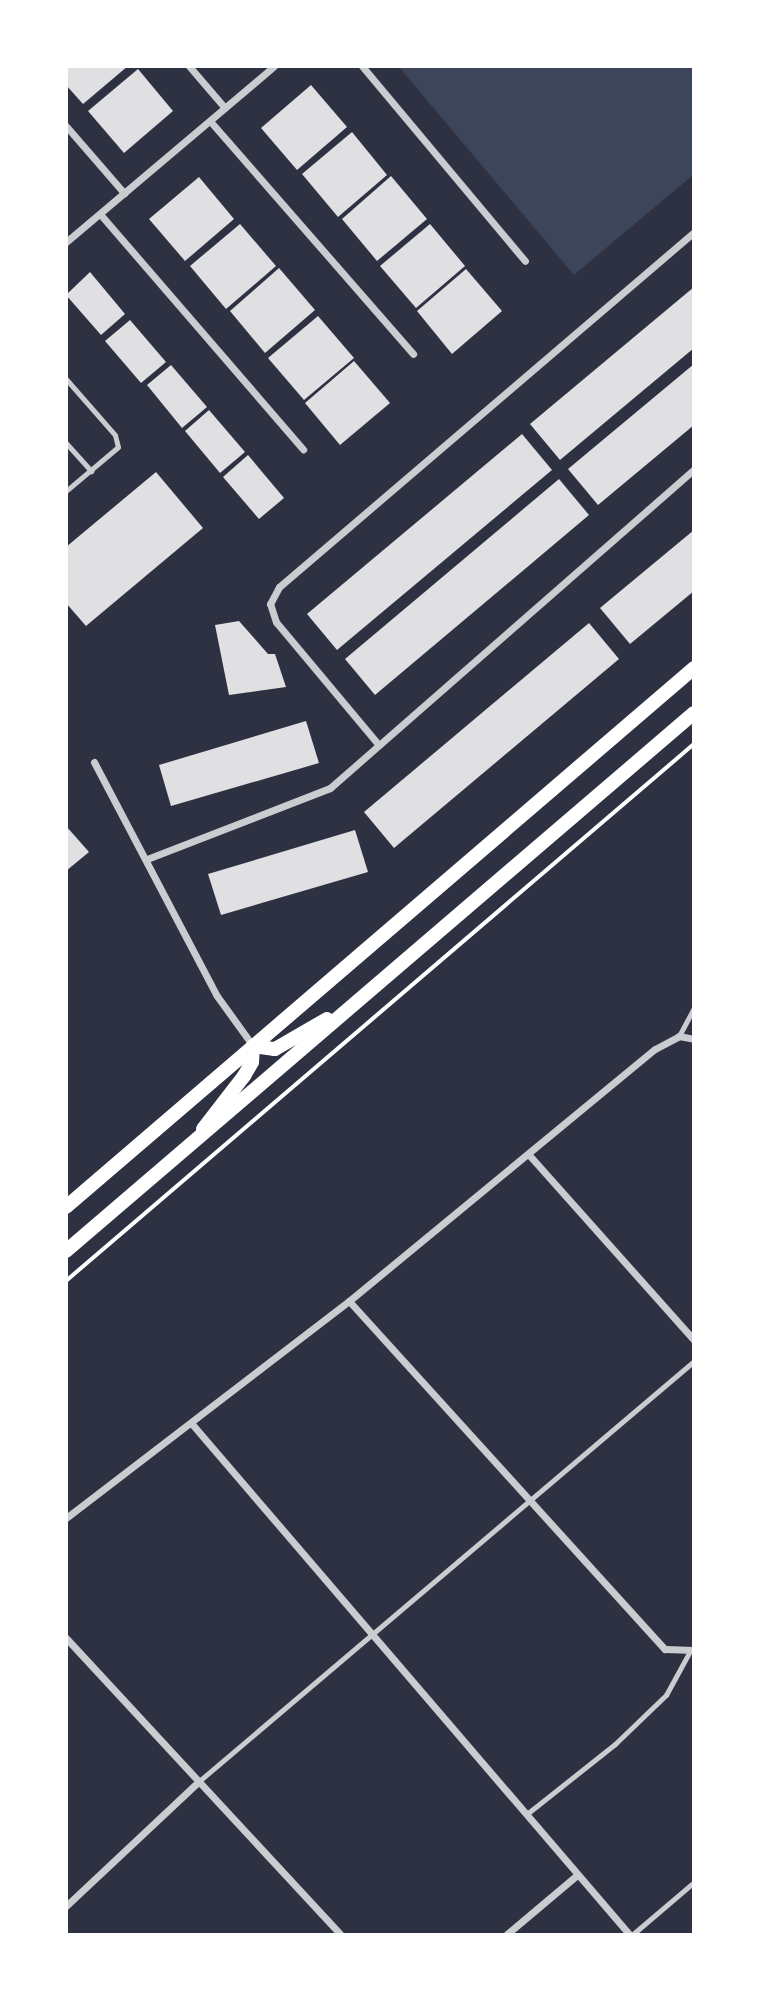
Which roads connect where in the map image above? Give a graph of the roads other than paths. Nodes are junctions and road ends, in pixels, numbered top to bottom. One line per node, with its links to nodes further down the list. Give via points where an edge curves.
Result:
1 (189, 66): 4 (street)
2 (274, 66): 4 (street)
3 (362, 66): 11 (street)
4 (225, 108): 5 (street)
5 (210, 121): 7 (street); 12 (street)
6 (66, 126): 7 (street)
7 (124, 194): 8 (street)
8 (100, 214): 10 (street); 15 (street)
9 (694, 232): 21 (street, via 279,587 270,604 276,622)
10 (66, 242)
11 (524, 261)
12 (413, 354)
13 (66, 379): 17 (lane, via 115,435 118,447)
14 (66, 443): 17 (lane)
15 (303, 449)
16 (694, 469): 21 (street)
17 (91, 471): 18 (lane)
18 (66, 491)
19 (694, 668): 28 (main road)
20 (694, 713): 25 (main road)
21 (378, 744): 23 (street, via 330,789)
22 (94, 762): 23 (street)
23 (147, 859): 28 (street, via 217,996)
24 (694, 1008): 26 (lane)
25 (346, 1010): 28 (main road, via 275,1049); 29 (main road)
26 (679, 1037): 27 (street); 30 (street, via 655,1049)
27 (694, 1039)
28 (253, 1046): 29 (main road, via 252,1062 244,1076 209,1116); 31 (main road)
29 (199, 1137): 32 (main road)
30 (530, 1156): 33 (street); 34 (street)
31 (66, 1207)
32 (66, 1251)
33 (349, 1301): 36 (street); 37 (street)
34 (694, 1340)
35 (694, 1361): 37 (lane)
36 (192, 1424): 38 (street); 39 (street)
37 (531, 1496): 39 (lane); 41 (street, via 665,1649)
38 (66, 1518)
39 (374, 1636): 42 (lane); 43 (street)
40 (66, 1638): 42 (street)
41 (692, 1650): 43 (lane, via 666,1695 615,1744)
42 (198, 1782): 46 (street); 47 (street)
43 (528, 1813): 44 (street)
44 (577, 1875): 48 (street); 49 (street)
45 (694, 1882): 49 (lane)
46 (66, 1906)
47 (340, 1934)
48 (507, 1934)
49 (631, 1934)

